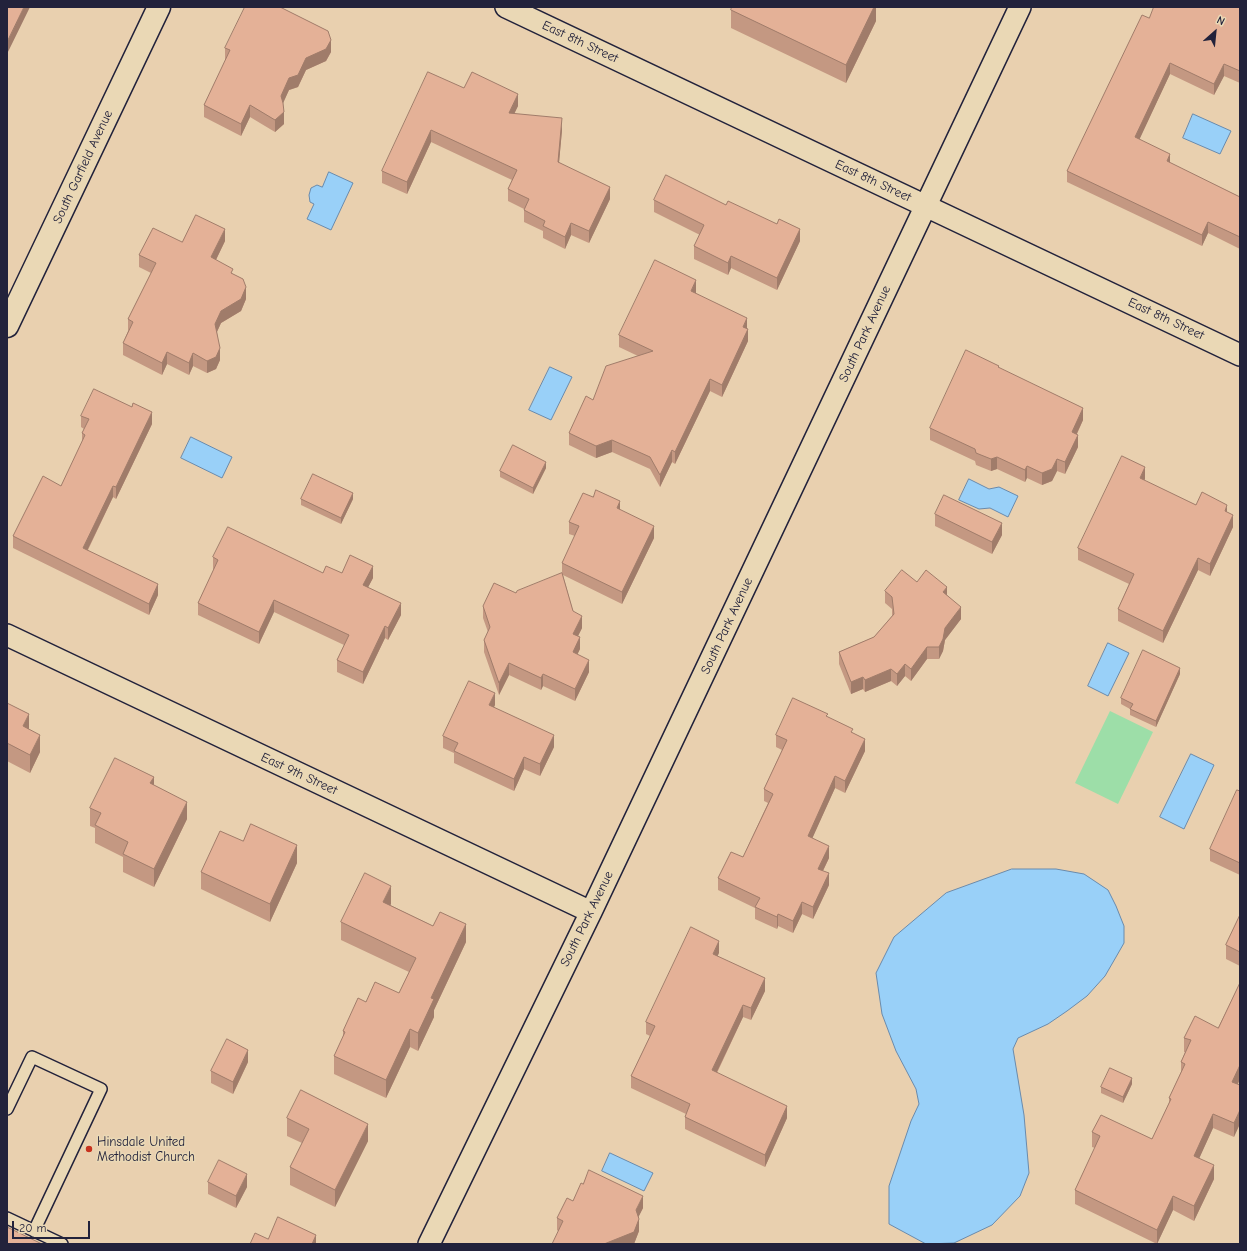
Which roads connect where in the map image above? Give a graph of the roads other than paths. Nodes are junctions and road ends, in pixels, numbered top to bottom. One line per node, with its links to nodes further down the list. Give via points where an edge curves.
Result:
1 (159, 7): 5 (street, South Garfield Avenue)
2 (506, 7): 4 (street, East 8th Street)
3 (1020, 7): 4 (street, South Park Avenue)
4 (926, 206): 6 (street, East 8th Street); 8 (street, South Park Avenue)
5 (7, 326)
6 (1240, 355)
7 (7, 635): 8 (street, East 9th Street)
8 (591, 912): 13 (street, South Park Avenue)
9 (7, 1109): 11 (lane, via 32,1057 101,1090)
10 (7, 1218): 11 (lane)
11 (34, 1230): 12 (lane)
12 (62, 1244)
13 (429, 1244)

